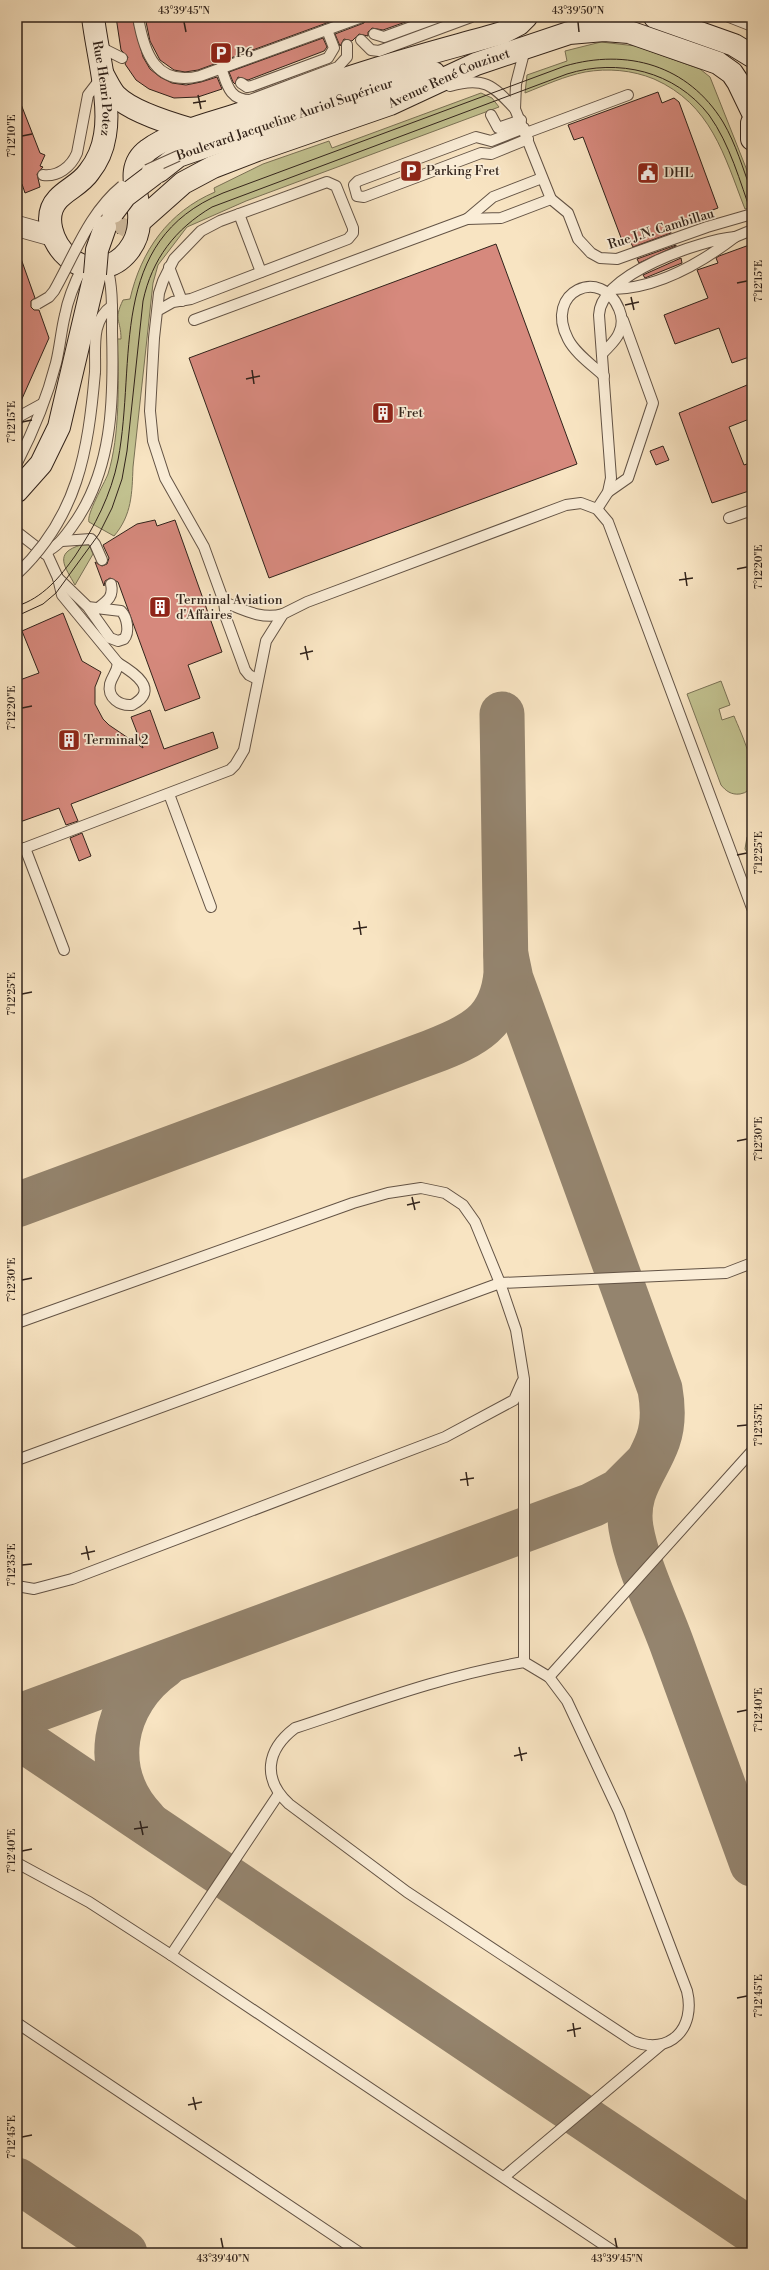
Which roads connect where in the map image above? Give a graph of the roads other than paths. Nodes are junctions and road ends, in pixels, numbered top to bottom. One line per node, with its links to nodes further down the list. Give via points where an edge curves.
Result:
1 (93, 17): 13 (street, Rue Henri Potez)
2 (138, 17): 19 (lane, via 147,54 159,69 174,77 191,78)
3 (362, 17): 10 (lane)
4 (439, 17): 11 (lane, via 384,37)
5 (471, 17): 12 (lane, via 379,51 371,50)
6 (526, 17): 28 (street, Avenue René Couzinet, via 502,33 377,68)
7 (655, 17): 16 (street, via 734,45)
8 (729, 17): 9 (lane)
9 (752, 26)
10 (328, 30): 19 (lane); 21 (lane, via 334,48 328,58 252,86 247,87)
11 (374, 34)
12 (361, 40)
13 (96, 45): 17 (lane); 20 (street, Rue Henri Potez)
14 (348, 45): 19 (lane, via 347,57 338,67 245,100 236,98 228,87)
15 (525, 47): 18 (street, Avenue René Couzinet); 24 (lane, via 517,77); 25 (street, Avenue René Couzinet, via 570,32 616,30 641,35 726,67 738,82)
16 (752, 56)
17 (122, 58)
18 (476, 64): 23 (street, Boulevard Jacqueline Auriol Supérieur)
19 (221, 68)
20 (101, 75): 28 (street, via 122,100 165,122); 32 (lane, via 88,94 77,153 73,161 61,171 50,176); 41 (street, Rue Henri Potez, via 106,124 102,147 90,172 54,204 51,217)
21 (241, 83)
22 (628, 95): 29 (lane)
23 (385, 96): 24 (lane, via 471,81 498,90); 31 (street, Boulevard Jacqueline Auriol Supérieur); 38 (street, Avenue René Couzinet, via 195,175 167,196)
24 (515, 109): 29 (lane)
25 (752, 111)
26 (491, 115): 29 (lane, via 498,128)
27 (752, 123): 30 (street)
28 (193, 130): 38 (street, Avenue René Couzinet, via 148,149 137,163 134,181)
29 (525, 130): 29 (lane, via 491,141 480,137 469,140 358,181 354,185 354,190 357,196 364,197 481,153 491,154); 33 (lane)
30 (752, 139)
31 (178, 156): 38 (street, Boulevard Jacqueline Auriol Supérieur, bridge, via 125,196); 48 (lane, bridge, via 141,173 109,198 86,229 54,291)
32 (42, 176)
33 (542, 178): 34 (lane); 37 (lane, via 493,197)
34 (551, 200): 36 (lane, Rue J.N. Cambillau, via 568,213 584,248 600,258 609,260); 37 (lane, via 501,218)
35 (239, 214): 43 (lane, via 220,220 201,231 183,247); 45 (lane); 45 (lane, via 330,182 336,186 353,228 353,233 348,239)
36 (752, 214)
37 (467, 219): 52 (lane)
38 (118, 222): 44 (street)
39 (17, 226): 41 (street)
40 (752, 230): 42 (lane)
41 (53, 236): 44 (street, via 64,253)
42 (735, 237): 46 (lane, via 683,270 633,288); 46 (lane, via 716,239 636,270)
43 (169, 267): 47 (lane); 50 (lane, via 159,293)
44 (95, 269): 49 (lane, via 111,281); 55 (lane, via 73,285 64,315 56,364); 58 (street, via 59,427 41,464)
45 (261, 272): 47 (lane)
46 (611, 291): 51 (lane); 53 (lane, via 599,310); 54 (lane, via 592,287 578,290 567,297 562,310 565,331 572,345)
47 (182, 301): 50 (lane, via 168,304)
48 (37, 304)
49 (112, 306): 64 (lane, via 113,382 100,475 77,521); 67 (lane, bridge, via 101,315 97,324 95,372 86,450 72,497 48,540)
50 (157, 312): 70 (lane, via 150,411 154,441 165,478 204,547)
51 (621, 316): 53 (lane, via 620,332); 59 (lane, via 653,403 628,478)
52 (194, 320)
53 (602, 354): 54 (lane)
54 (604, 376): 59 (lane, via 611,474)
55 (42, 404): 56 (lane, via 20,416); 57 (lane, via 30,438)
56 (17, 422)
57 (17, 463)
58 (17, 491)
59 (608, 492): 60 (lane)
60 (597, 509): 71 (lane, via 581,503 566,505 307,602); 77 (lane, via 608,522)
61 (752, 510): 62 (lane)
62 (729, 518)
63 (17, 532): 65 (lane)
64 (62, 541): 65 (lane, via 54,549); 66 (lane, via 91,539)
65 (44, 552): 68 (lane)
66 (102, 560)
67 (17, 574)
68 (58, 578): 69 (lane, via 93,607 110,598); 72 (lane, via 62,595)
69 (111, 584)
70 (224, 602): 71 (lane, via 258,616 274,617); 73 (lane, via 226,618 245,670 249,676)
71 (283, 614): 73 (lane, via 266,641)
72 (118, 664)
73 (257, 679): 74 (lane, via 244,750 235,765 227,772)
74 (169, 794): 75 (lane); 76 (lane)
75 (21, 849): 78 (lane)
76 (211, 907)
77 (752, 908)
78 (64, 950)
79 (752, 1263): 80 (lane, via 726,1273)
80 (500, 1283): 81 (lane, via 475,1222 463,1205 445,1193 421,1188 388,1193 353,1203); 82 (lane, via 516,1330); 84 (lane)
81 (17, 1323)
82 (524, 1379): 85 (lane, via 514,1400 445,1437 72,1579 34,1589); 86 (lane)
83 (752, 1451): 87 (lane)
84 (17, 1460)
85 (17, 1586)
86 (524, 1662): 87 (lane); 88 (lane, via 488,1668 428,1684 295,1728 279,1743 274,1753 271,1774)
87 (549, 1677): 92 (lane, via 567,1701 619,1812 687,1991 690,2003 686,2023 675,2038)
88 (278, 1795): 90 (lane); 92 (lane, via 407,1892 633,2041 652,2046)
89 (17, 1863): 90 (lane, via 88,1902)
90 (171, 1955): 93 (lane)
91 (17, 2023): 94 (lane)
92 (660, 2045): 93 (lane)
93 (504, 2177): 95 (lane)
94 (360, 2253)
95 (616, 2253)

